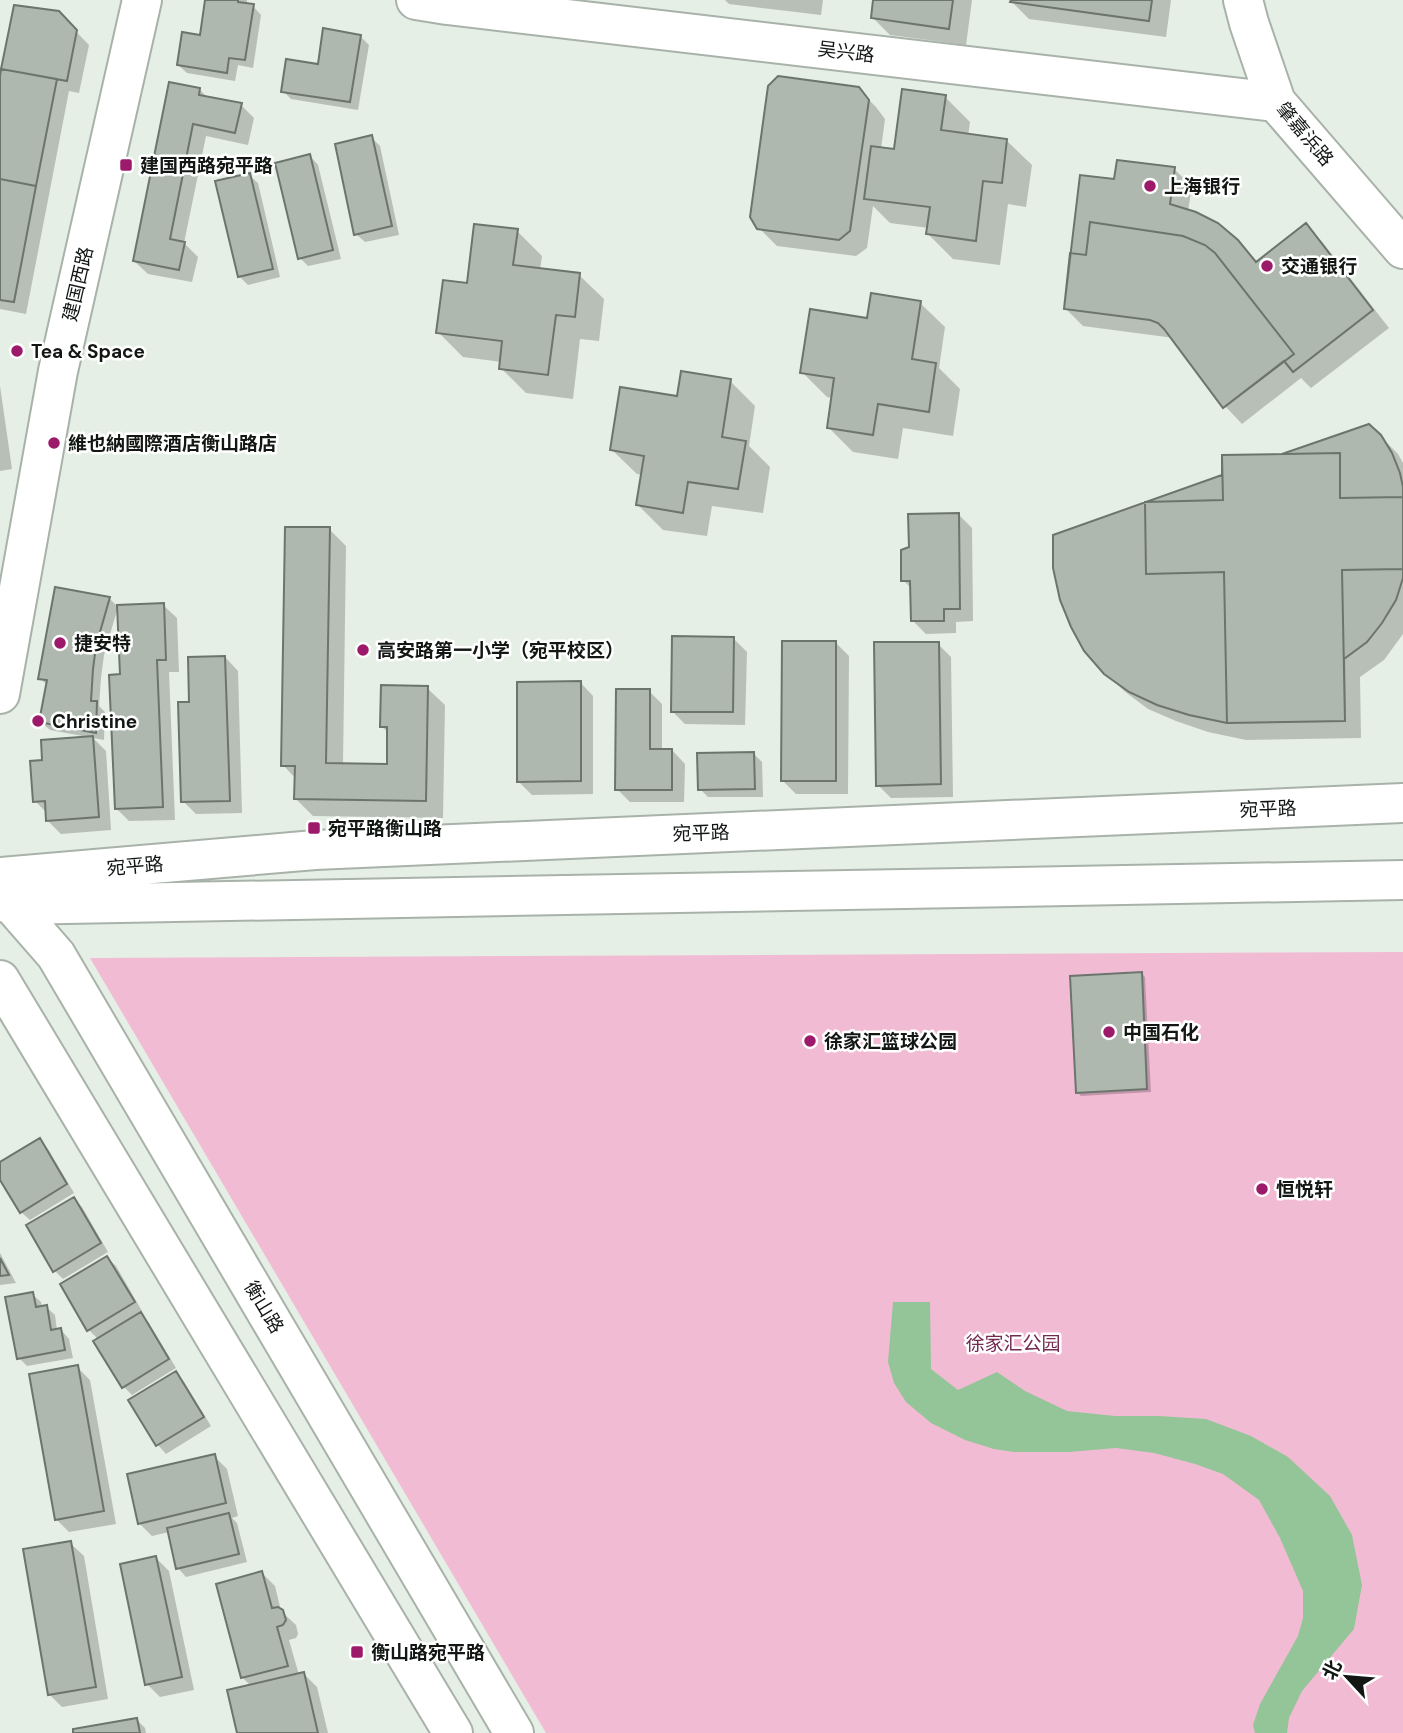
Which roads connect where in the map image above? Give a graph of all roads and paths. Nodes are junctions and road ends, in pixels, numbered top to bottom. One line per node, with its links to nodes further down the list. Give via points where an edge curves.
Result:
1 (142, 0): 6 (main road, 建国西路, via 58,371)
2 (416, 0): 4 (main road, 吴兴路)
3 (1243, 0): 4 (main road, 肇嘉浜路)
4 (1276, 102): 5 (main road, 肇嘉浜路)
5 (1403, 248)
6 (0, 694)
7 (1403, 803): 9 (main road, 宛平路, via 315,850)
8 (1403, 880): 9 (main road, 宛平路)
9 (3, 894): 12 (main road, 衡山路, via 56,955)
10 (0, 980): 11 (main road)
11 (453, 1733)
12 (514, 1733)

